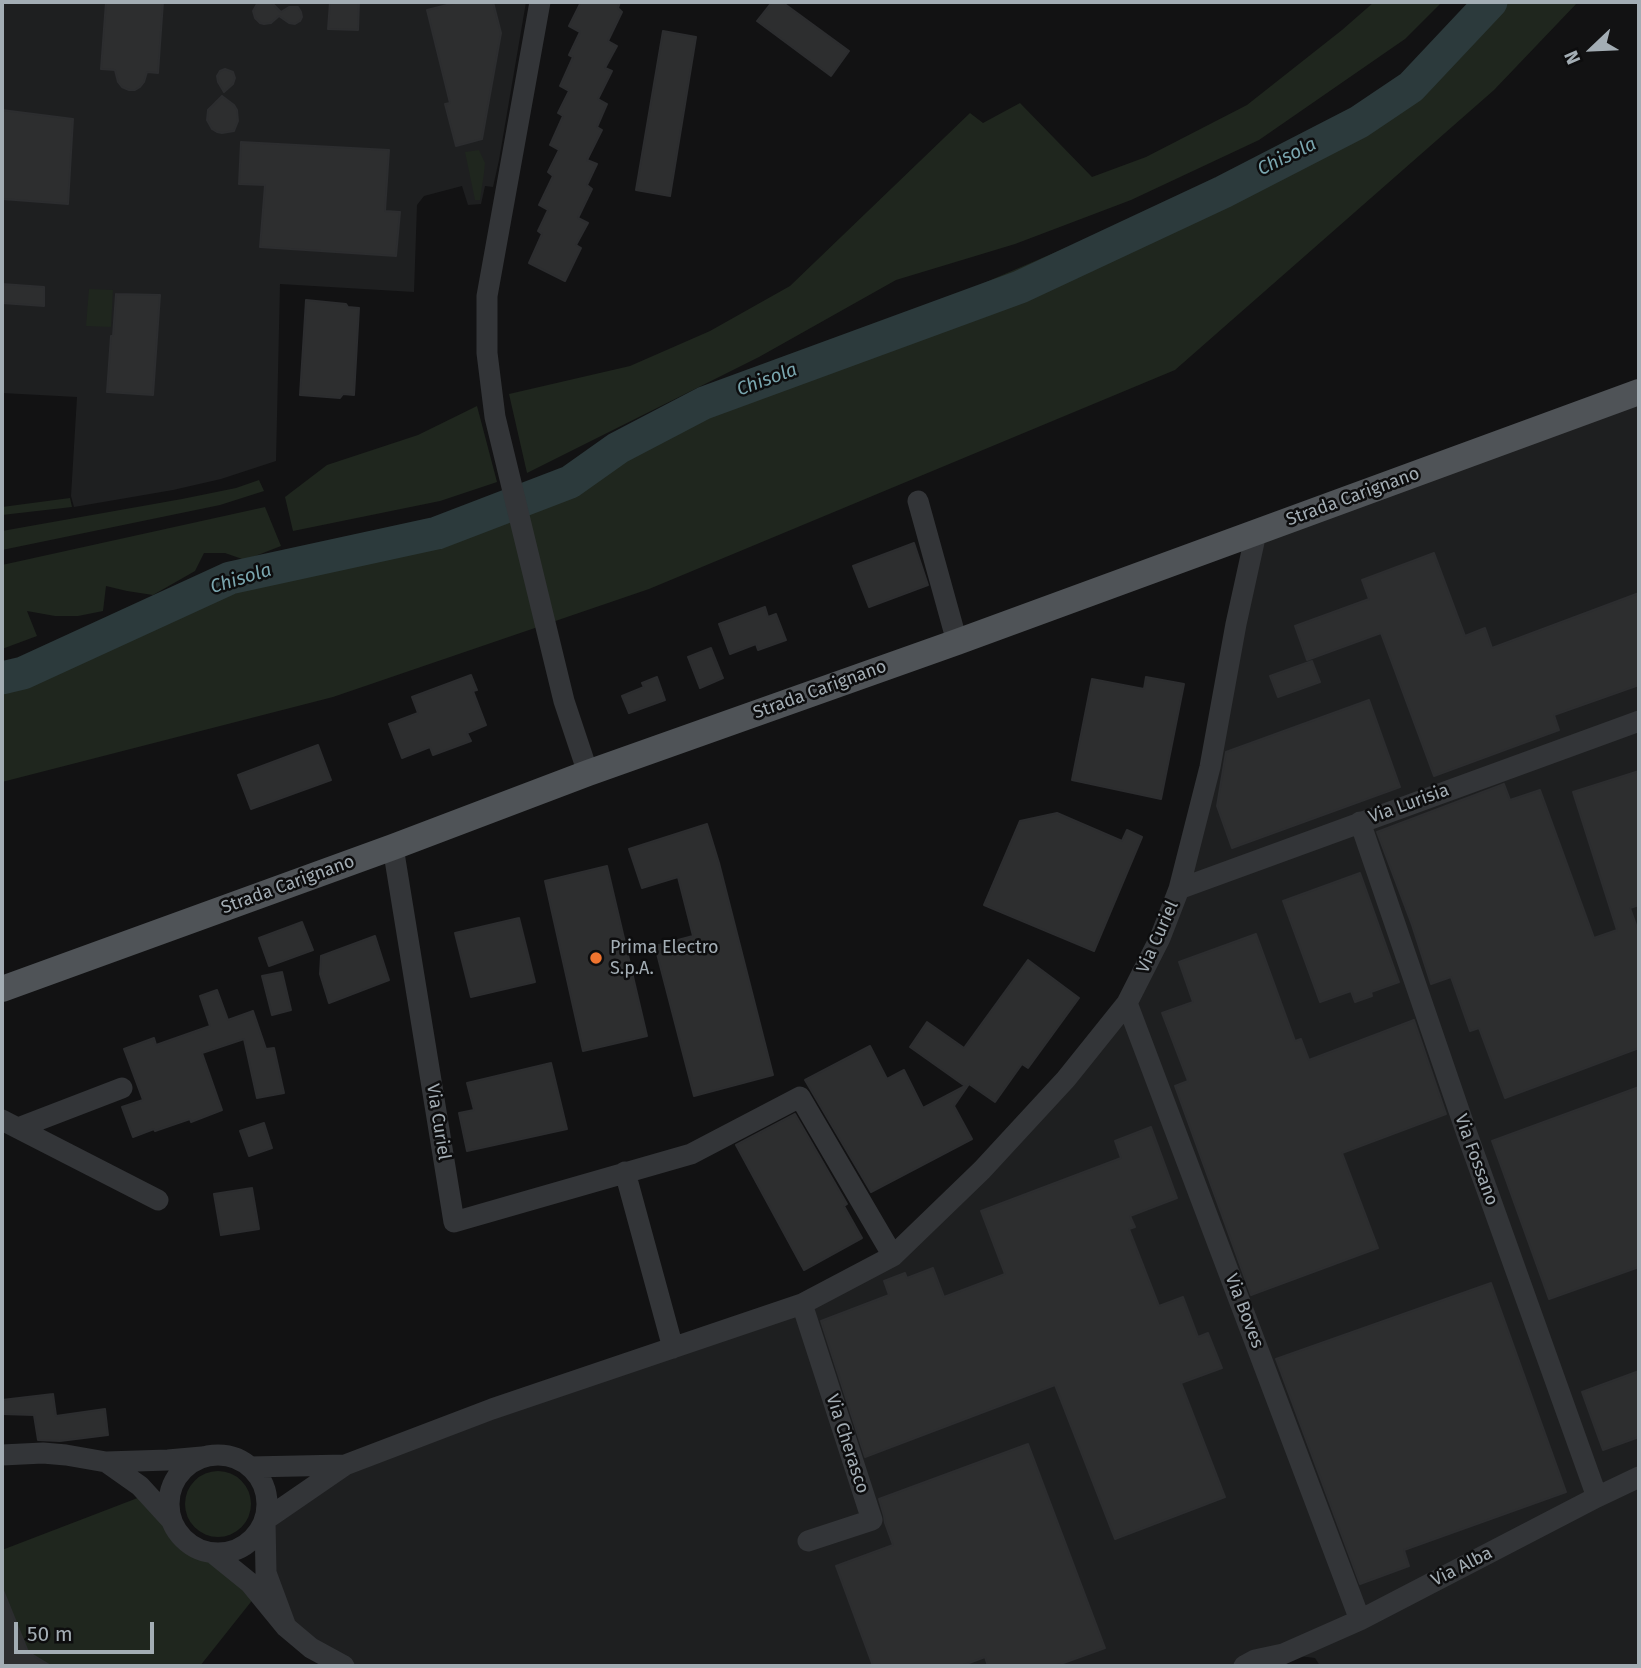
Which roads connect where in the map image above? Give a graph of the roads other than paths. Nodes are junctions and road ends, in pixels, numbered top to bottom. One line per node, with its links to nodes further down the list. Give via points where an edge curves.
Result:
1 (540, 2): 7 (street, via 487,296 487,353 495,418 564,701)
2 (1639, 392): 4 (main road, Strada Carignano)
3 (918, 501): 5 (street)
4 (1256, 533): 5 (main road, Strada Carignano); 10 (street, Via Curiel, via 1210,766)
5 (957, 642): 7 (main road, Strada Carignano)
6 (1639, 721): 8 (street, Via Lurisia)
7 (588, 773): 9 (main road, Strada Carignano)
8 (1360, 822): 10 (street, Via Lurisia); 26 (street, Via Fossano)
9 (393, 847): 11 (main road, Strada Carignano); 15 (street, Via Curiel, via 454,1222)
10 (1179, 889): 12 (street, Via Curiel)
11 (2, 989)
12 (1127, 1003): 17 (street, Via Curiel, via 992,1160); 31 (street, Via Boves)
13 (122, 1088): 14 (street)
14 (10, 1124): 16 (street)
15 (625, 1172): 17 (street, Via Curiel, via 691,1154 800,1097); 19 (street)
16 (158, 1200)
17 (893, 1256): 18 (street, Via Curiel)
18 (802, 1304): 19 (street, Via Curiel); 29 (street, Via Cherasco, via 872,1520)
19 (673, 1348): 23 (street, Via Curiel)
20 (2, 1455): 22 (street, via 43,1453)
21 (207, 1456): 22 (street); 24 (street, via 230,1456); 28 (street, via 192,1462 172,1488)
22 (106, 1462): 28 (street, via 140,1486)
23 (345, 1465): 24 (street, Via Curiel); 27 (street, Via Curiel)
24 (250, 1466): 27 (street, via 268,1501)
25 (1639, 1477): 26 (street, Via Alba)
26 (1597, 1497): 31 (street, Via Alba)
27 (265, 1520): 30 (street, via 245,1546); 32 (street, via 266,1573)
28 (172, 1521): 30 (street, via 181,1537)
29 (808, 1541)
30 (213, 1553): 32 (street, via 250,1583)
31 (1360, 1620): 33 (street, Via Alba)
32 (286, 1627): 34 (street)
33 (1276, 1660): 35 (street, Via Alba, via 1255,1660)
34 (344, 1666)
35 (1244, 1666)

